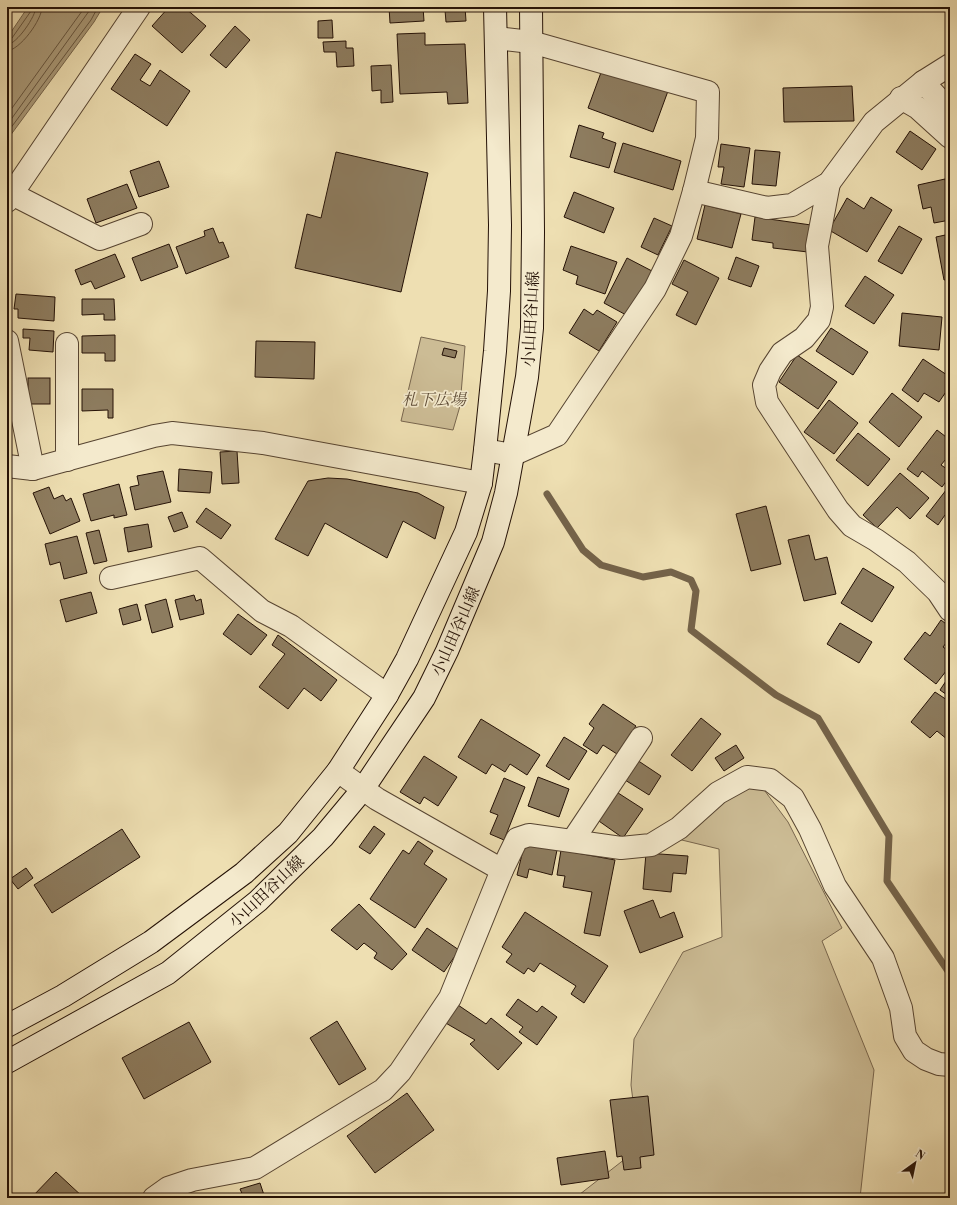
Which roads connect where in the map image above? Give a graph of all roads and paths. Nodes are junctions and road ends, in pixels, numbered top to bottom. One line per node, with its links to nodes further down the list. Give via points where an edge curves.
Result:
1 (139, 7): 13 (street)
2 (495, 7): 4 (street, 小山田谷山線)
3 (531, 7): 5 (street, 小山田谷山線)
4 (496, 38): 5 (street); 17 (street, 小山田谷山線, via 499,291)
5 (531, 42): 12 (street, via 708,92 707,138); 18 (street, 小山田谷山線, via 532,328 527,377)
6 (950, 65): 7 (street)
7 (923, 82): 8 (street); 9 (street)
8 (901, 98): 10 (street, via 918,108); 11 (street, via 874,122)
9 (950, 111)
10 (950, 137)
11 (829, 183): 12 (street, via 792,205 767,208); 24 (street, via 817,246 822,307 818,320 804,338 782,353 770,371 764,385 767,402 838,510 852,526 907,562 938,592)
12 (694, 191): 18 (street, via 681,236 655,289 557,435)
13 (9, 198): 14 (street, via 100,239)
14 (141, 224)
15 (7, 341): 21 (street)
16 (67, 344): 19 (street)
17 (485, 450): 18 (street); 22 (street, 小山田谷山線)
18 (512, 455): 28 (street, 小山田谷山線, via 506,493 493,542 447,651 424,698)
19 (67, 460): 21 (street); 22 (street, via 172,433 263,443)
20 (7, 466): 21 (street)
21 (33, 469)
22 (481, 483): 25 (street, 小山田谷山線, via 466,532 407,659)
23 (111, 578): 25 (street, via 200,558 262,611 291,626)
24 (950, 610)
25 (387, 695): 27 (street, 小山田谷山線)
26 (641, 738): 29 (street)
27 (338, 771): 28 (street); 31 (street, 小山田谷山線, via 288,833 244,873 151,942 63,996)
28 (363, 790): 30 (street); 32 (street, 小山田谷山線, via 323,837 275,885 186,960 168,973)
29 (573, 840): 30 (street, via 529,835 517,839); 33 (street, via 622,848 651,845 679,828 718,793 747,777 770,780 793,798 835,886 883,958 901,1008 905,1036 914,1051 926,1059)
30 (502, 870): 34 (street, via 450,998 400,1072 383,1090 255,1168 192,1180 168,1188)
31 (7, 1026)
32 (7, 1062)
33 (950, 1065)
34 (154, 1198)

